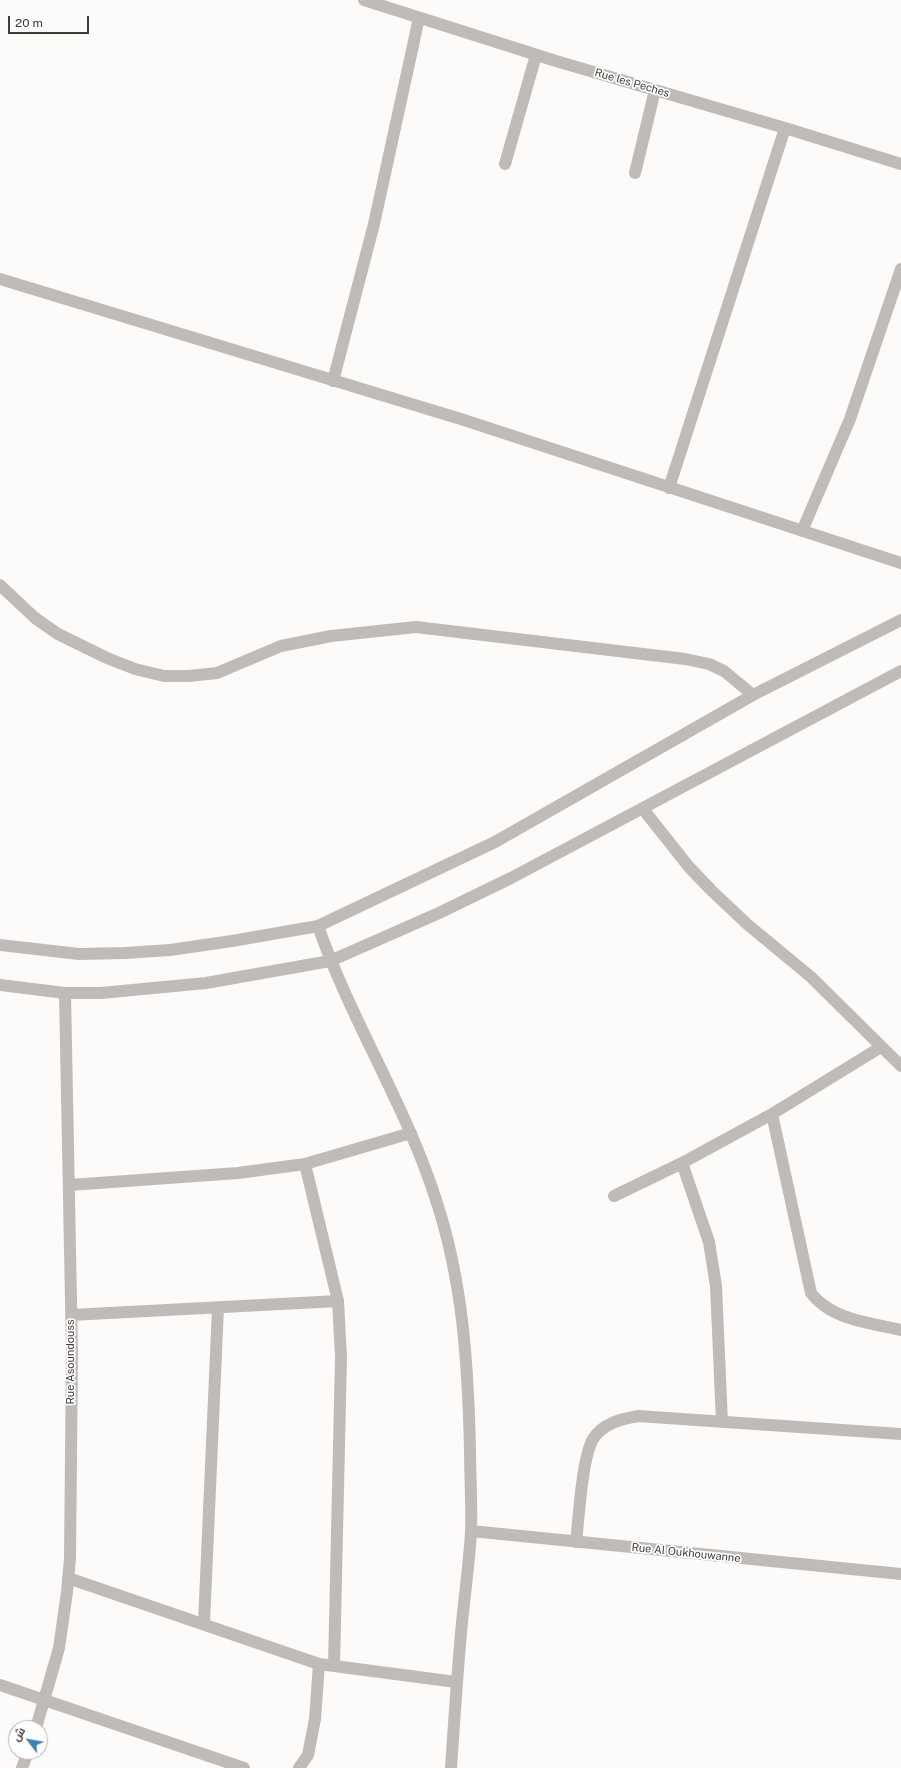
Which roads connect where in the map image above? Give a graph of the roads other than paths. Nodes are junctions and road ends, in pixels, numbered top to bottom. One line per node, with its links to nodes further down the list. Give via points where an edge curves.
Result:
1 (364, 0): 2 (street, Rue les Peches)
2 (419, 18): 3 (street, Rue les Peches); 11 (street, via 374,224)
3 (536, 55): 4 (street, Rue les Peches); 6 (street)
4 (655, 90): 5 (street, Rue les Peches); 8 (street)
5 (785, 128): 7 (street, Rue les Peches); 12 (street)
6 (505, 164)
7 (901, 164)
8 (635, 173)
9 (901, 269): 13 (street, via 850,419)
10 (0, 278): 11 (street)
11 (333, 381): 12 (street, via 464,420)
12 (669, 488): 13 (street)
13 (802, 531): 14 (street)
14 (900, 559)
15 (0, 585): 18 (street, via 35,618 58,634 135,670 164,676 216,673 281,646 339,635 416,627 709,664 724,671)
16 (901, 620): 18 (street)
17 (901, 671): 19 (street)
18 (753, 695): 20 (street, via 495,842)
19 (643, 809): 22 (street, via 439,913); 25 (street, via 689,867 711,890 747,924 811,977)
20 (318, 926): 21 (street, via 232,941 125,953 78,954); 22 (street)
21 (0, 946)
22 (330, 961): 24 (street, via 206,983 101,993); 28 (street)
23 (0, 985): 24 (street)
24 (65, 992): 31 (street, Rue Asoundouss)
25 (882, 1047): 26 (street); 27 (street)
26 (901, 1066)
27 (772, 1114): 29 (street); 36 (street, via 811,1293 822,1304 837,1313)
28 (411, 1133): 30 (street); 39 (street, via 437,1203 460,1295 469,1393)
29 (682, 1163): 32 (street); 37 (street, via 702,1219 713,1264)
30 (305, 1164): 31 (street, via 238,1173); 33 (street)
31 (70, 1185): 35 (street, Rue Asoundouss)
32 (614, 1196)
33 (338, 1301): 34 (street); 45 (street, via 341,1357)
34 (218, 1308): 35 (street); 43 (street)
35 (71, 1315): 42 (street, Rue Asoundouss)
36 (901, 1330)
37 (722, 1422): 38 (street); 40 (street, via 638,1416 622,1418 609,1424 593,1438 586,1458)
38 (901, 1434)
39 (471, 1531): 40 (street, Rue Al Oukhouwanne); 46 (street)
40 (576, 1542): 41 (street, Rue Al Oukhouwanne)
41 (901, 1574)
42 (68, 1578): 43 (street); 48 (street, Rue Asoundouss, via 59,1648)
43 (204, 1623): 44 (street)
44 (319, 1664): 45 (street); 51 (street, via 311,1740 308,1755)
45 (334, 1666): 46 (street)
46 (456, 1682): 52 (street)
47 (0, 1685): 48 (street)
48 (45, 1700): 49 (street, Rue Asoundouss); 50 (street)
49 (39, 1720)
50 (244, 1768)
51 (299, 1768)
52 (450, 1768)

